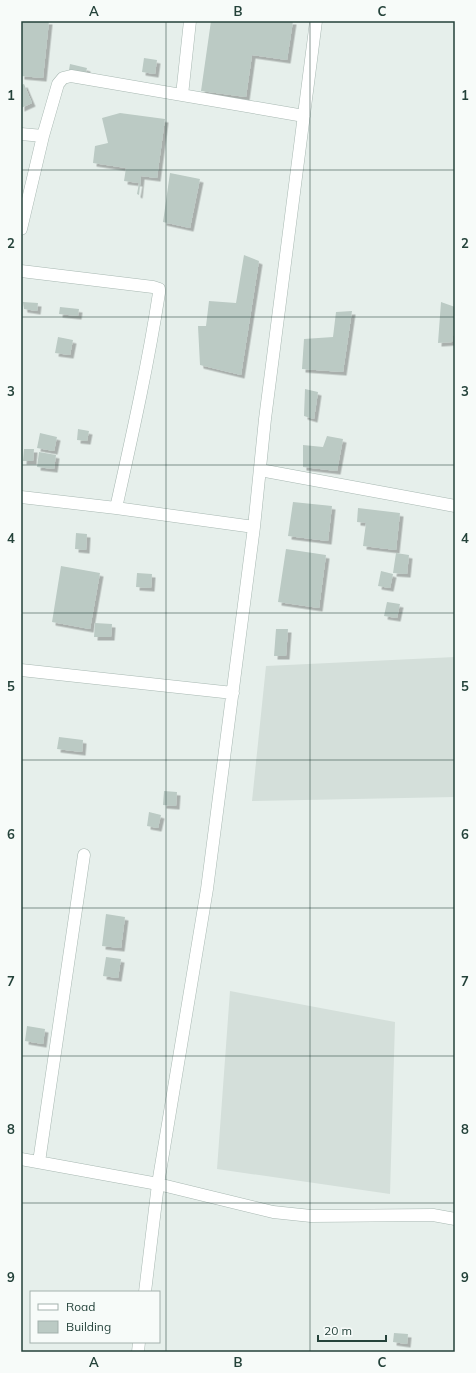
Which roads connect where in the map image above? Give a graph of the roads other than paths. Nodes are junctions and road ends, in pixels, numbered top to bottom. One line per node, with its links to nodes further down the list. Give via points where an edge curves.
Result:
1 (190, 21): 3 (street)
2 (316, 21): 4 (street)
3 (182, 95): 4 (street); 6 (street, via 71,76 63,78 58,84)
4 (304, 116): 9 (street)
5 (21, 134): 6 (street)
6 (43, 136): 7 (street)
7 (21, 229)
8 (21, 271): 12 (street, via 158,289 153,334 139,408)
9 (260, 470): 11 (street); 13 (street)
10 (21, 497): 12 (street)
11 (455, 506)
12 (116, 508): 13 (street)
13 (254, 527): 15 (street)
14 (21, 670): 15 (street)
15 (233, 693): 19 (street, via 207,890)
16 (84, 855): 18 (street)
17 (21, 1159): 18 (street)
18 (39, 1162): 19 (street)
19 (158, 1184): 20 (street, via 273,1212 311,1216 433,1215); 21 (street)
20 (455, 1219)
21 (145, 1291)

